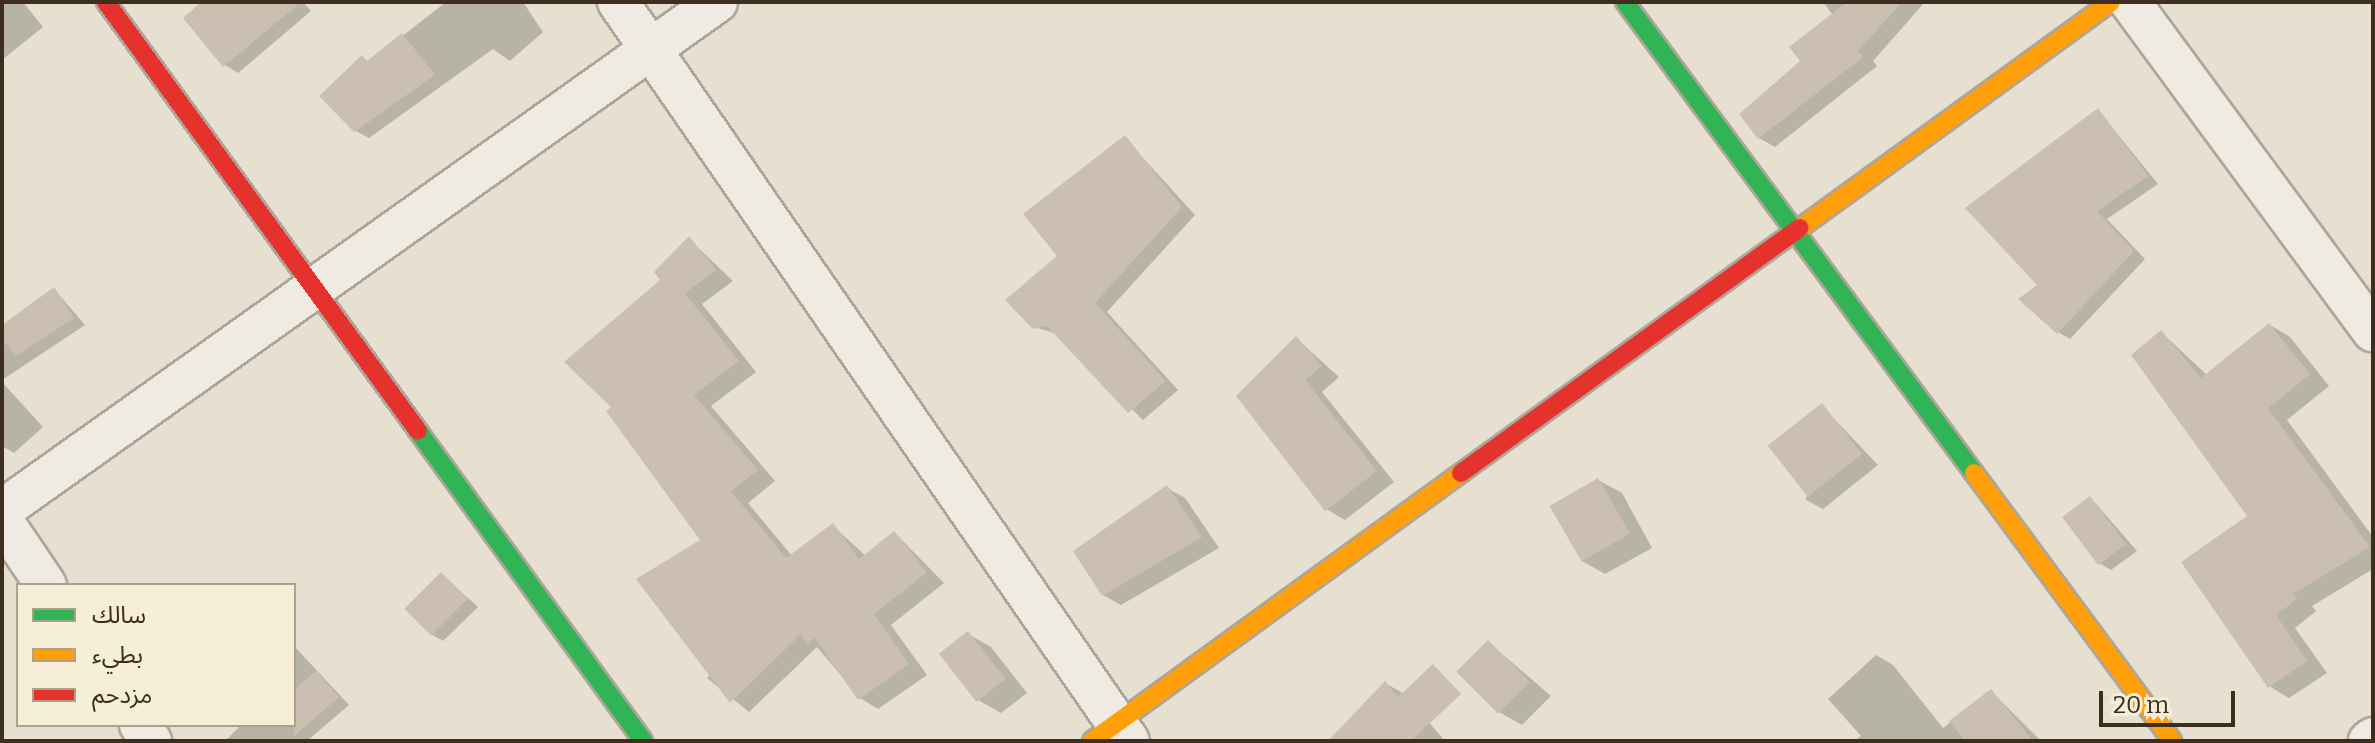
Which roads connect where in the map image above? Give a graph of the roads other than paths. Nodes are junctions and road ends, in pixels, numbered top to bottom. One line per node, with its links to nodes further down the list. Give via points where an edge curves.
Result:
1 (106, 2): 9 (street)
2 (618, 2): 7 (street)
3 (717, 2): 7 (street)
4 (1625, 2): 8 (street)
5 (2111, 2): 8 (street)
6 (2130, 2): 10 (street)
7 (652, 48): 9 (street); 14 (street)
8 (1795, 231): 14 (street); 16 (street)
9 (313, 290): 11 (street); 15 (street)
10 (2373, 331)
11 (2, 510)
12 (2, 520): 13 (street)
13 (45, 583)
14 (1112, 735)
15 (643, 741)
16 (2172, 741)

